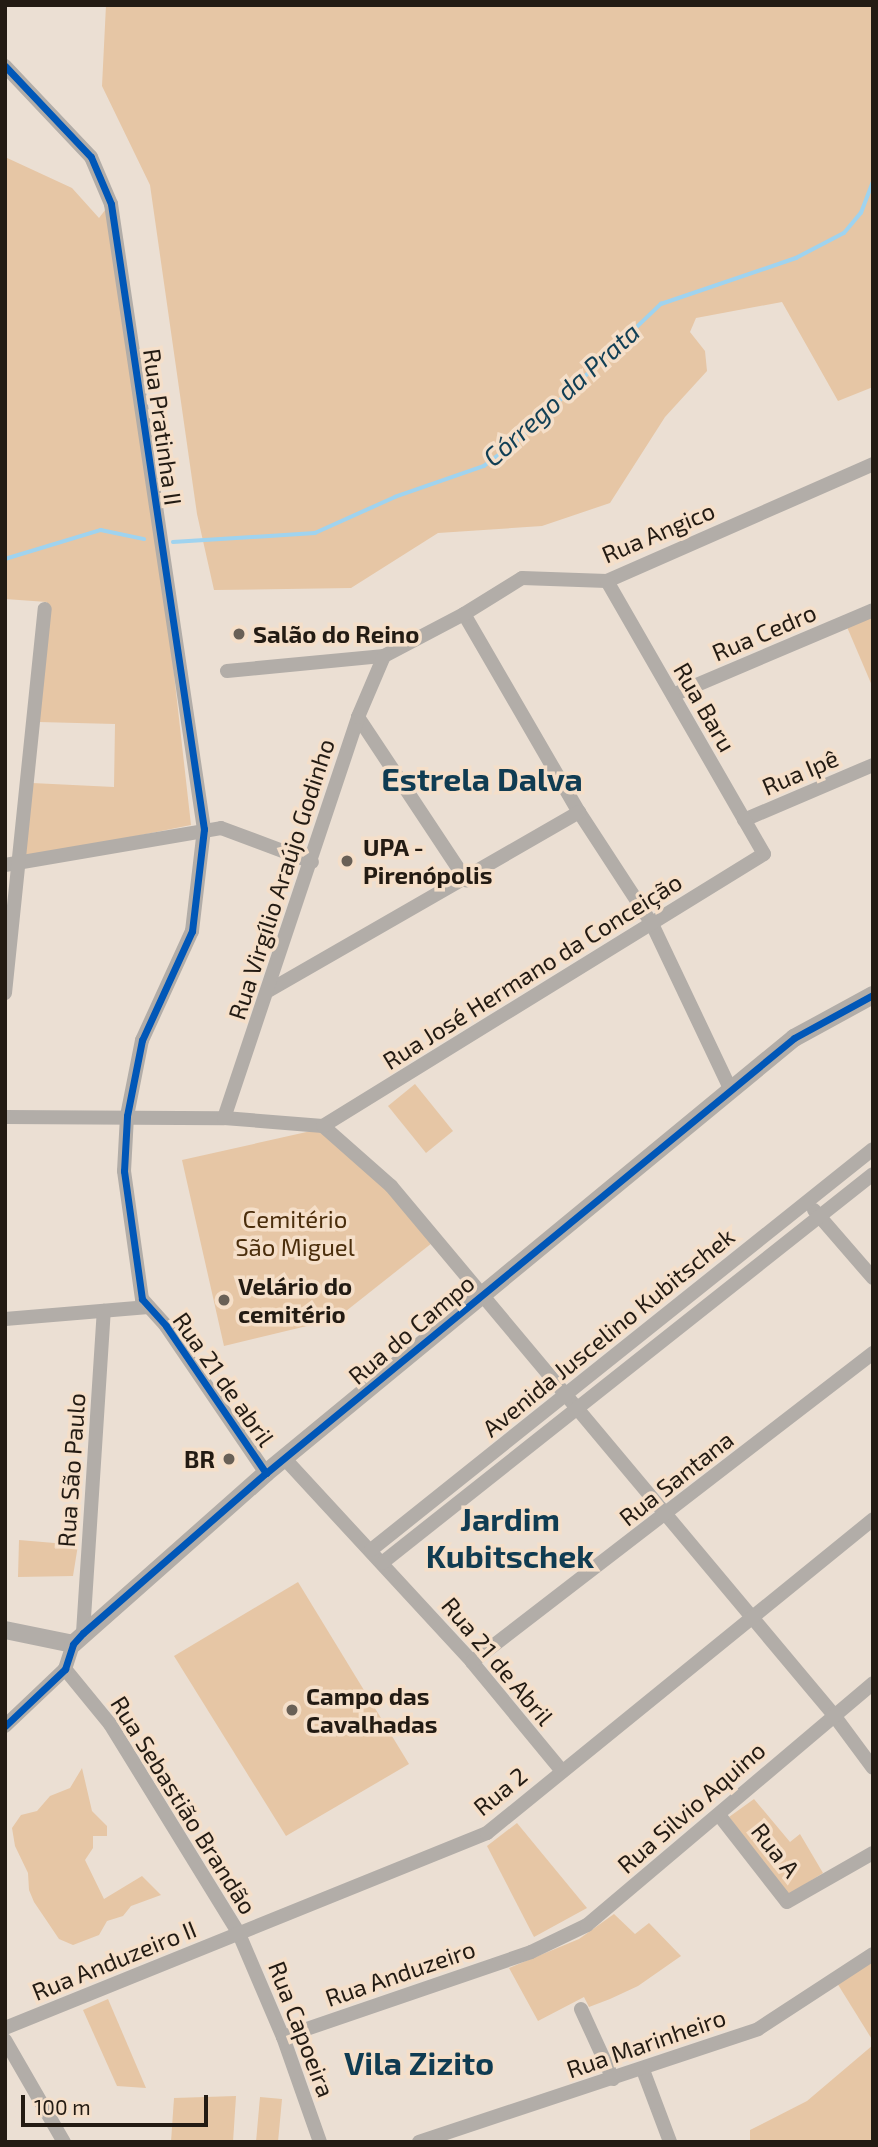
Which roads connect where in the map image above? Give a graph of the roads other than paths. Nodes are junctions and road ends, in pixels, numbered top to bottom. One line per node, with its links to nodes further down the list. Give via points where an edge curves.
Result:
1 (5, 66): 14 (street, Rua Pratinha II, via 91,157 111,204)
2 (873, 464): 3 (street, Rua Angico)
3 (607, 581): 6 (street, Rua Angico, via 522,578); 9 (street, Rua Baru)
4 (46, 609): 17 (street)
5 (873, 610): 9 (street, Rua Cedro)
6 (464, 614): 7 (street, Rua Angico); 12 (street)
7 (384, 656): 8 (street); 10 (street, Rua Virgílio Araújo Godinho)
8 (227, 671)
9 (673, 695): 13 (street, Rua Baru)
10 (358, 718): 16 (street, Rua Virgílio Araújo Godinho); 18 (street)
11 (873, 765): 13 (street, Rua Ipê)
12 (579, 812): 18 (street); 19 (street)
13 (744, 820): 15 (street, Rua Baru)
14 (204, 829): 16 (street, via 221,828); 17 (street); 24 (street, Rua Pratinha II, via 192,931 142,1040)
15 (764, 854): 19 (street, Rua José Hermano da Conceição)
16 (312, 862): 20 (street, Rua Virgílio Araújo Godinho)
17 (12, 865): 21 (street)
18 (466, 880): 20 (street)
19 (652, 924): 23 (street); 27 (street, Rua José Hermano da Conceição)
20 (268, 991): 26 (street, Rua Virgílio Araújo Godinho)
21 (5, 993)
22 (873, 995): 23 (street, Rua do Campo, via 794,1038)
23 (731, 1090): 33 (street, Rua do Campo)
24 (127, 1116): 25 (street); 26 (street); 34 (street, Rua Pratinha II, via 124,1171 142,1299)
25 (5, 1117)
26 (224, 1118): 27 (street)
27 (323, 1126): 33 (street, via 391,1186)
28 (873, 1149): 30 (street, Avenida Juscelino Kubitschek)
29 (873, 1174): 31 (street, Avenida Juscelino Kubitschek)
30 (807, 1202): 31 (street); 38 (street, Avenida Juscelino Kubitschek)
31 (820, 1217): 32 (street); 39 (street, Avenida Juscelino Kubitschek)
32 (873, 1278)
33 (481, 1297): 38 (street); 40 (street, Rua do Campo)
34 (148, 1307): 35 (street); 41 (street, Rua 21 de abril, via 166,1326)
35 (104, 1311): 36 (street); 48 (street, Rua São Paulo)
36 (5, 1319)
37 (873, 1353): 42 (street, Rua Santana)
38 (565, 1396): 39 (street); 44 (street, Avenida Juscelino Kubitschek)
39 (576, 1410): 42 (street); 45 (street, Avenida Juscelino Kubitschek)
40 (285, 1459): 41 (street, Rua do Campo); 44 (street, Rua 21 de Abril)
41 (266, 1473): 48 (street, Rua do Campo)
42 (665, 1516): 46 (street); 49 (street, Rua Santana)
43 (873, 1519): 46 (street, Rua 2)
44 (371, 1550): 45 (street, Rua 21 de Abril)
45 (382, 1563): 49 (street, Rua 21 de Abril)
46 (751, 1618): 52 (street); 55 (street, Rua 2)
47 (5, 1630): 48 (street)
48 (78, 1638): 50 (street)
49 (472, 1662): 55 (street, Rua 21 de Abril)
50 (65, 1669): 53 (street); 58 (street, Rua Sebastião Brandão, via 110,1724)
51 (873, 1683): 52 (street, Rua Silvio Aquino)
52 (832, 1714): 54 (street); 56 (street, Rua Silvio Aquino)
53 (5, 1726)
54 (873, 1768)
55 (562, 1771): 58 (street, Rua 2, via 487,1833)
56 (719, 1815): 57 (street, Rua A, via 787,1902); 59 (street, Rua Silvio Aquino, via 587,1925)
57 (873, 1853)
58 (239, 1934): 62 (street, Rua Anduzeiro II); 63 (street, Rua Capoeira)
59 (531, 1952): 63 (street, Rua Anduzeiro)
60 (873, 1954): 65 (street, Rua Marinheiro, via 758,2029)
61 (581, 2008): 66 (street)
62 (5, 2028)
63 (283, 2037): 68 (street, Rua Capoeira)
64 (5, 2040): 67 (street)
65 (643, 2070): 66 (street, Rua Marinheiro); 70 (street)
66 (613, 2079): 69 (street, Rua Marinheiro)
67 (64, 2142)
68 (320, 2142)
69 (419, 2142)
70 (670, 2142)

